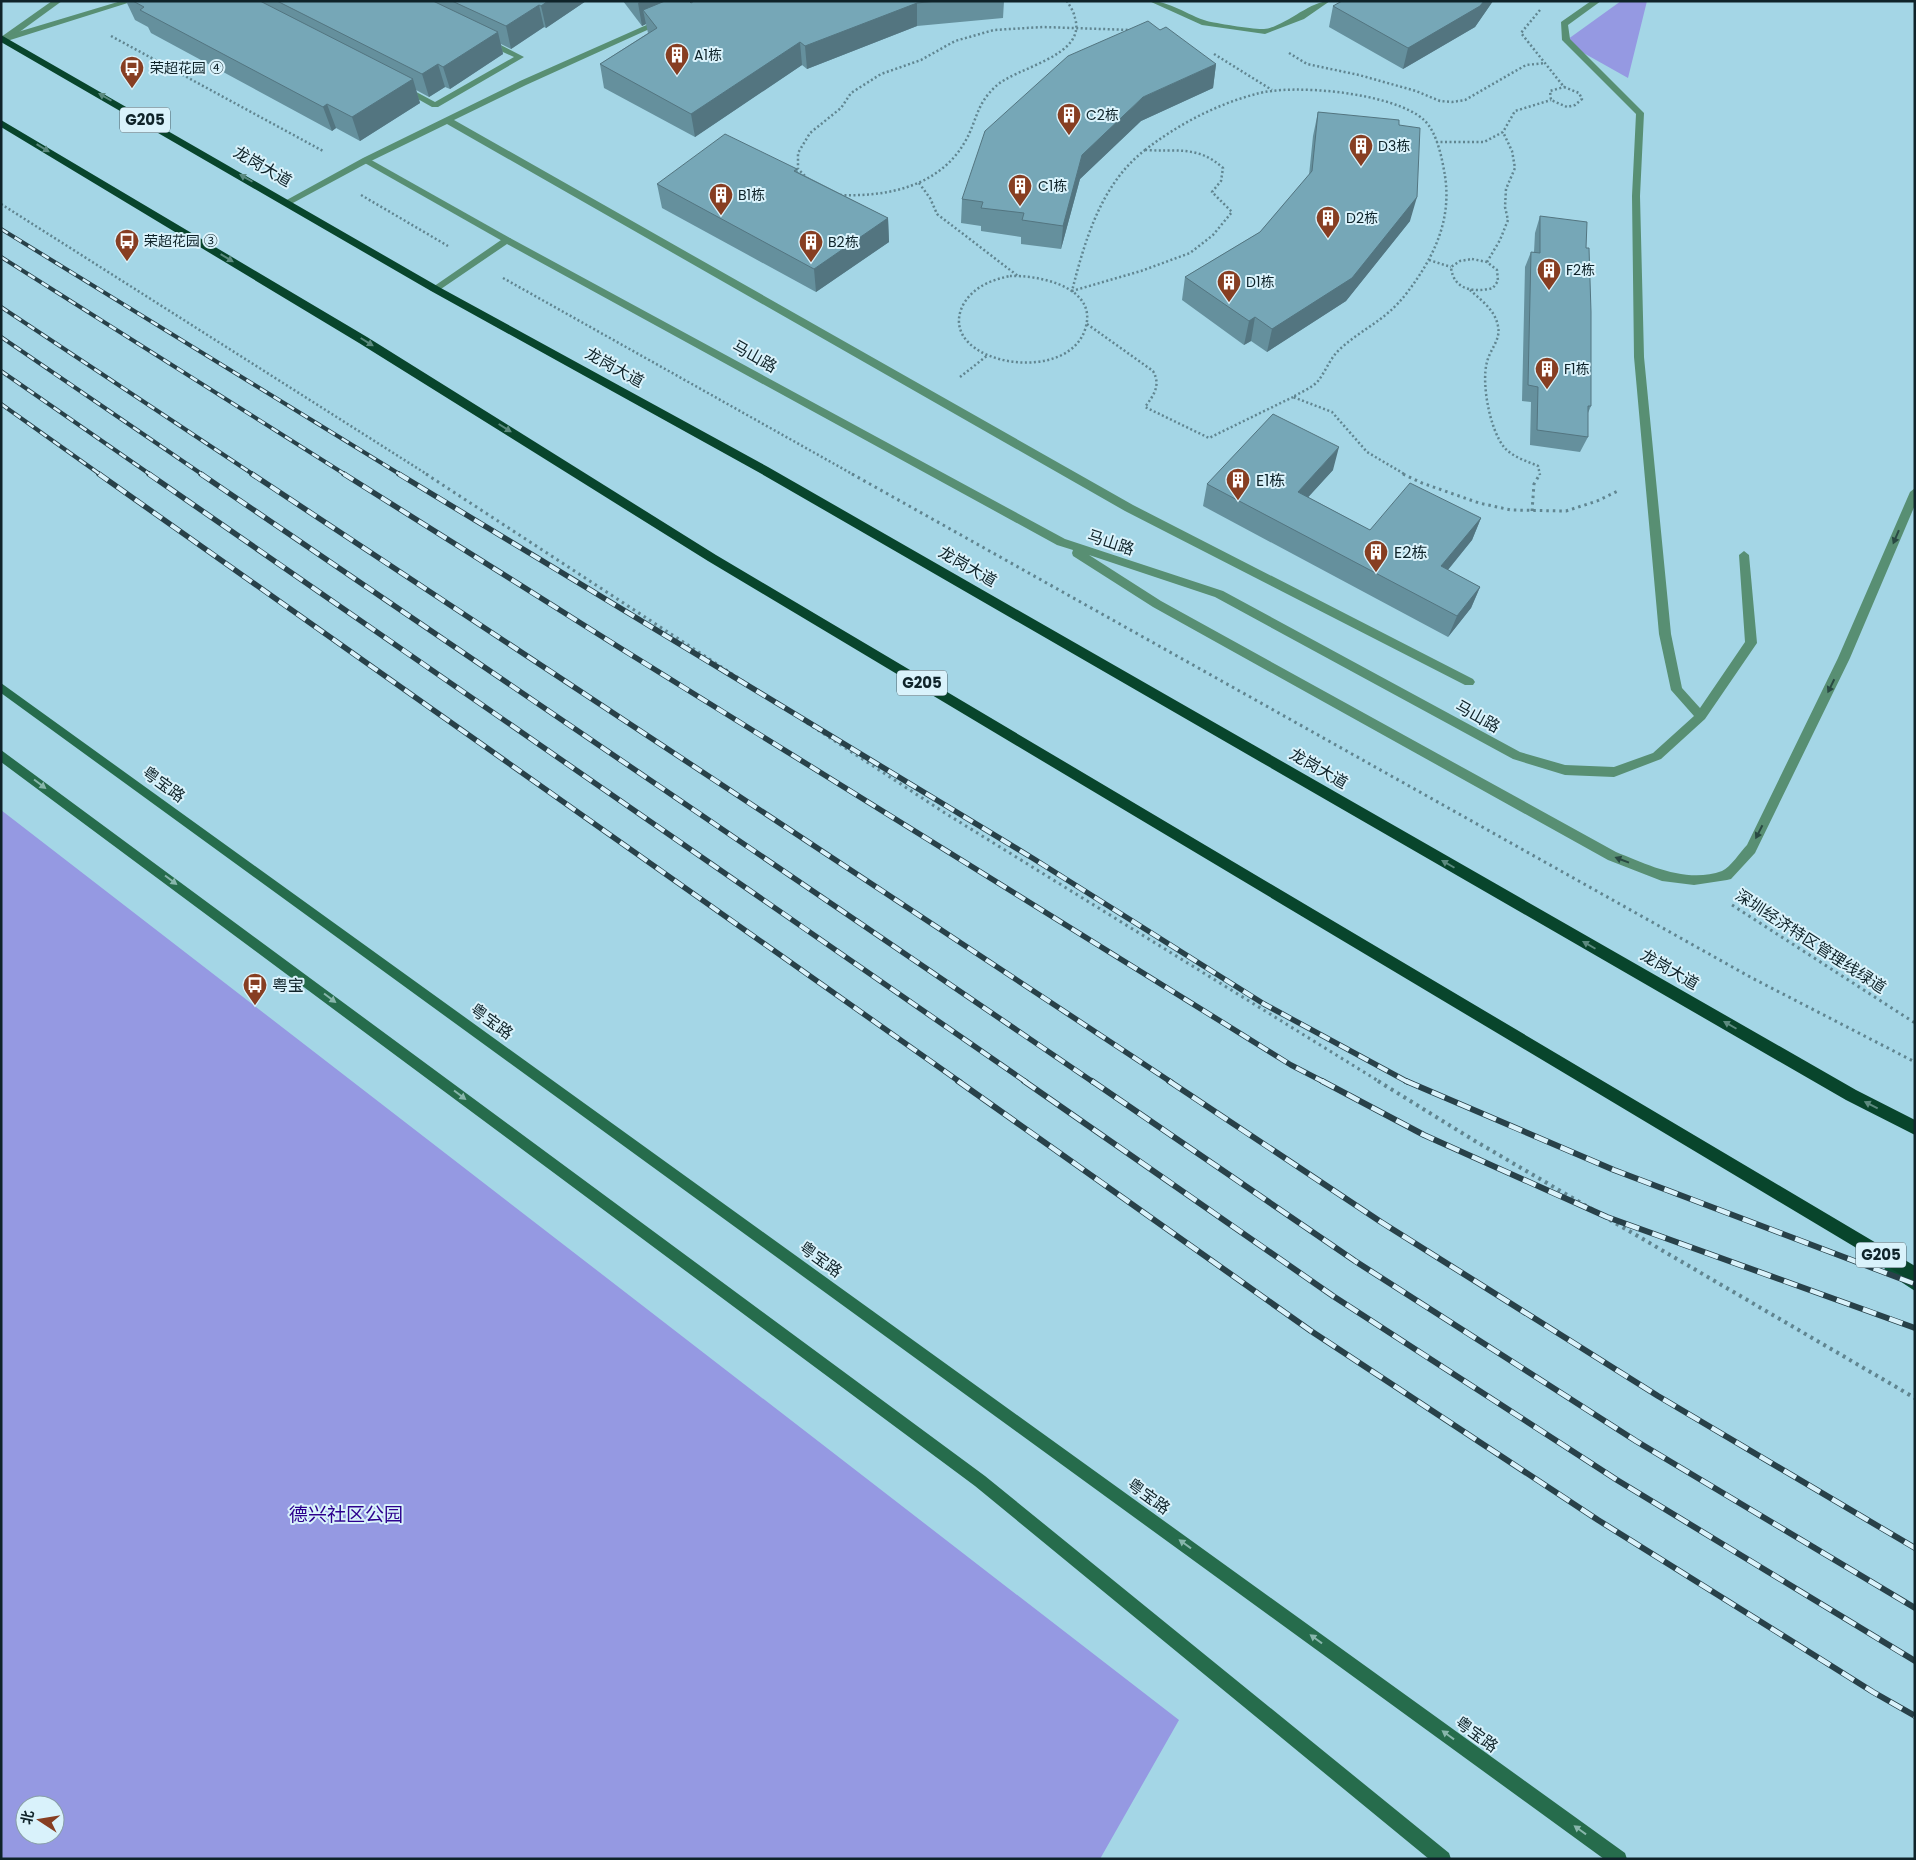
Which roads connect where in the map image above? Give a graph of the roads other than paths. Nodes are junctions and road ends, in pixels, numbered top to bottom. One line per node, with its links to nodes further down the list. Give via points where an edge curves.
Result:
1 (58, 1): 8 (street)
2 (130, 1): 8 (street)
3 (1153, 1): 4 (street, via 1205,23 1265,32 1301,17)
4 (1326, 1)
5 (1597, 1): 21 (street, via 1564,24 1566,40 1640,113 1636,196 1639,357 1667,643 1677,690)
6 (674, 17): 10 (street, via 648,26)
7 (477, 37): 9 (street, via 520,56 435,105)
8 (2, 39): 13 (highway, 龙岗大道 / G205, one-way to 8)
9 (399, 87)
10 (447, 120): 12 (street); 19 (street, via 1129,508)
11 (1, 123): 24 (highway, G205, one-way to 24, via 363,340 721,563)
12 (366, 160): 13 (street); 14 (street, 马山路)
13 (288, 202): 15 (highway, 龙岗大道 / G205)
14 (508, 240): 15 (street); 17 (street, 马山路)
15 (435, 289): 23 (highway, 龙岗大道 / G205, one-way to 15, via 1842,1090 773,475)
16 (1915, 492): 17 (street, one-way to 17, via 1844,658 1751,849 1727,875 1694,880 1662,876 1612,856 1157,604)
17 (1061, 542): 21 (street, 马山路, via 1219,594 1517,756 1565,770 1614,772 1657,756)
18 (1744, 555): 21 (street, 马山路, via 1751,643)
19 (1469, 682)
20 (1, 688): 28 (main road, 粤宝路, one-way to 20)
21 (1701, 716)
22 (1, 754): 27 (main road, one-way to 27, via 980,1481)
23 (1915, 1128)
24 (1847, 1235): 25 (highway, G205); 26 (main road)
25 (1915, 1275)
26 (1915, 1284)
27 (1442, 1859)
28 (1619, 1859)

